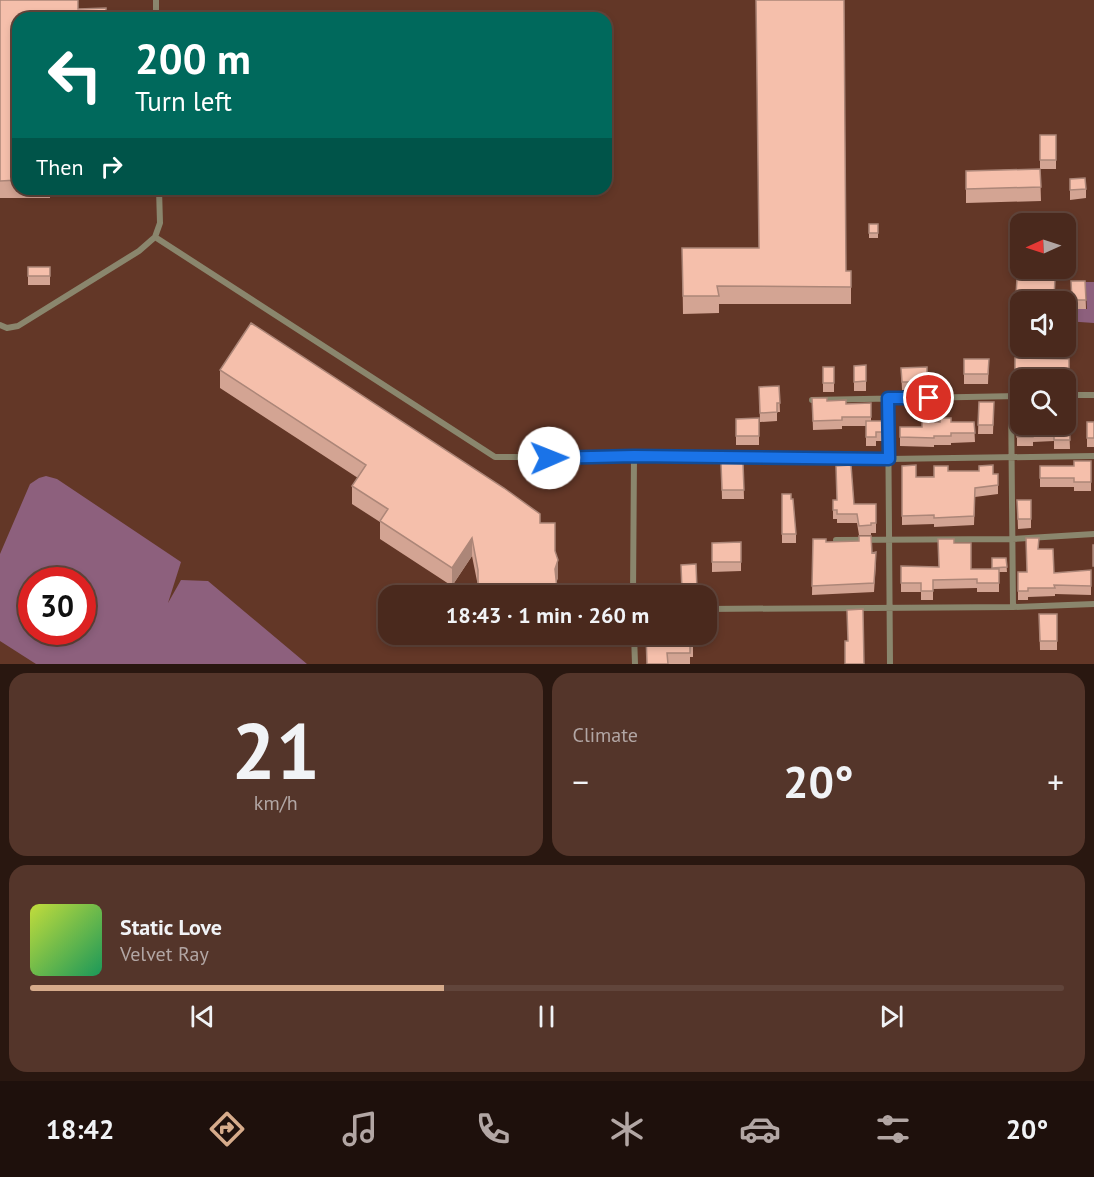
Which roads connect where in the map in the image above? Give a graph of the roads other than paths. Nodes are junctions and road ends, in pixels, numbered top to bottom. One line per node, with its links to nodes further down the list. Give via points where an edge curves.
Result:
1 (159, 195): 2 (street, via 160,223)
2 (155, 237): 3 (street, via 20,325); 10 (street, via 495,457)
3 (0, 325)
4 (1076, 395): 5 (street)
5 (1094, 395)
6 (1010, 397): 7 (street)
7 (888, 398): 8 (street); 13 (street)
8 (812, 399)
9 (1012, 435): 12 (street)
10 (634, 456): 13 (street); 18 (street)
11 (1094, 456): 12 (street)
12 (1012, 458): 13 (street); 15 (street)
13 (889, 459): 17 (street)
14 (1094, 534): 15 (street)
15 (1012, 539): 17 (street); 20 (street)
16 (836, 540): 17 (street)
17 (889, 540): 21 (street)
18 (633, 585)
19 (1094, 604): 20 (street)
20 (1013, 607): 21 (street)
21 (889, 608): 22 (street); 25 (street)
22 (717, 609)
23 (634, 645): 24 (street)
24 (635, 664)
25 (890, 664)

